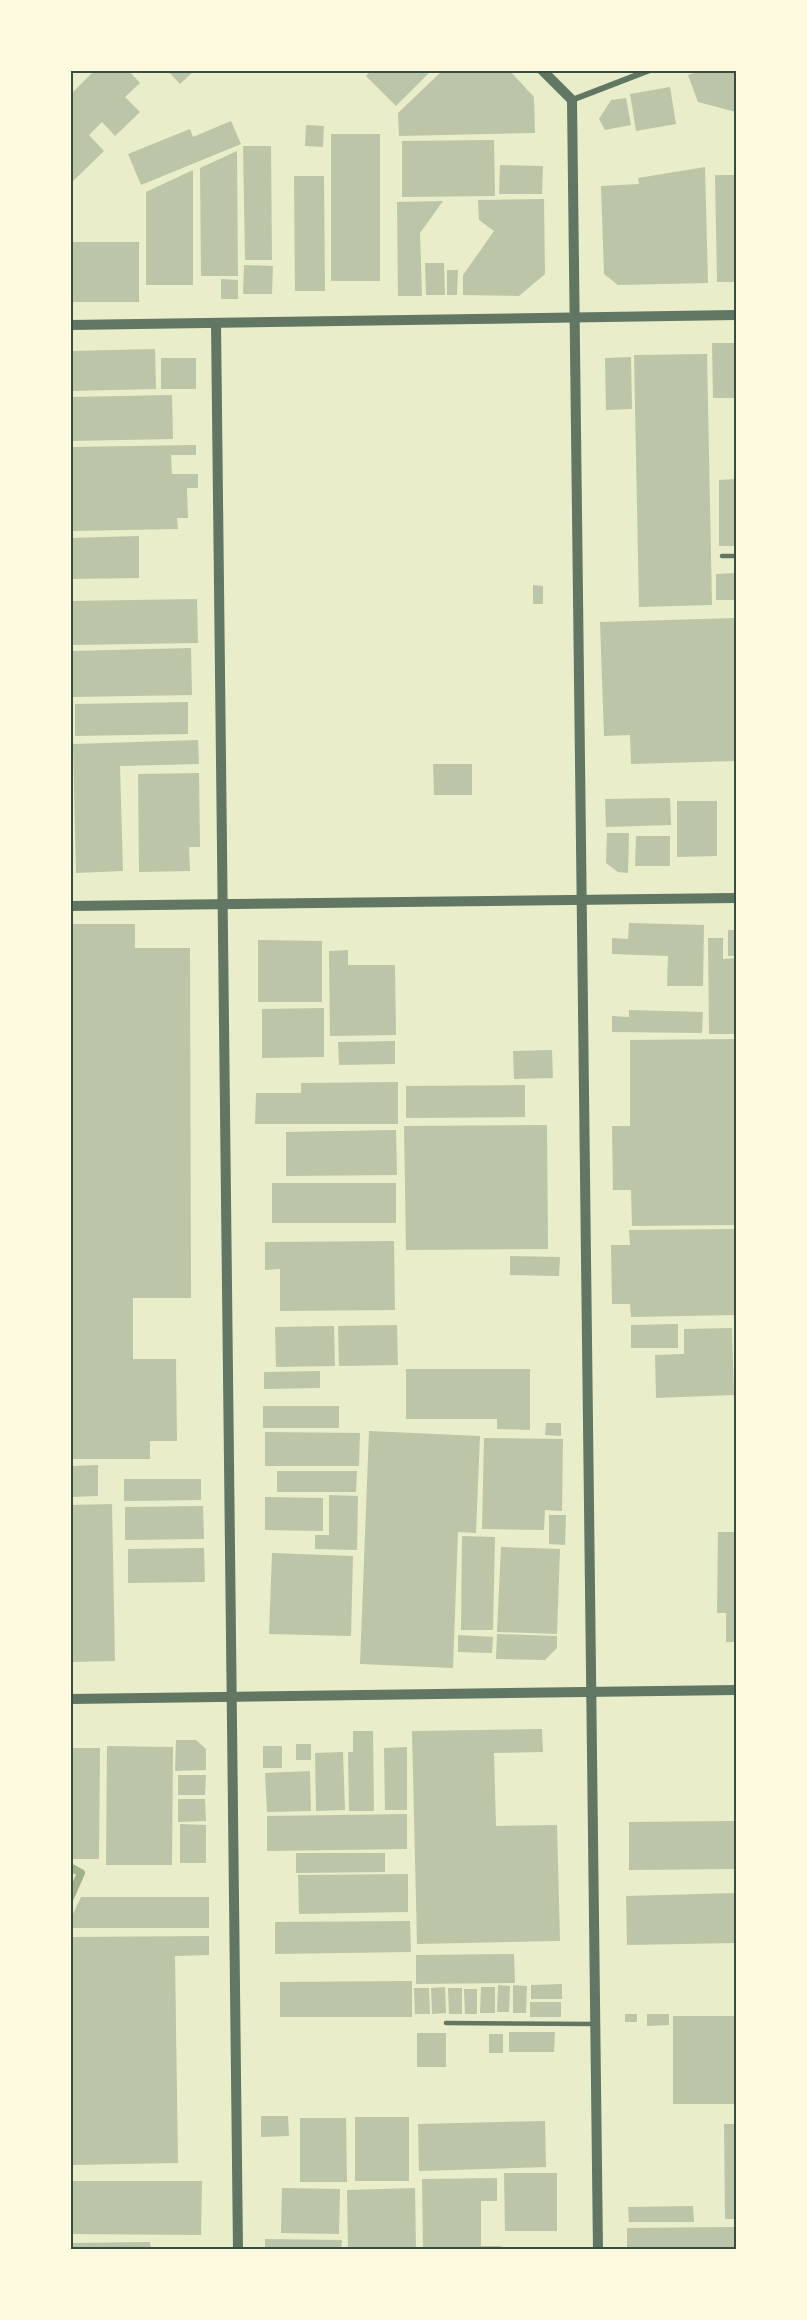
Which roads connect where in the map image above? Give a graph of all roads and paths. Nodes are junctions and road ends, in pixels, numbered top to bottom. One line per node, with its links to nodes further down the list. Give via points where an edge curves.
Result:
1 (542, 70): 3 (street)
2 (650, 70): 3 (street)
3 (572, 100): 5 (street)
4 (736, 315): 5 (street)
5 (574, 317): 6 (street); 11 (street)
6 (216, 323): 7 (street); 12 (street)
7 (70, 326)
8 (722, 556): 9 (lane)
9 (736, 556)
10 (736, 897): 11 (street)
11 (582, 900): 12 (street); 15 (street)
12 (220, 904): 13 (street); 16 (street)
13 (70, 906)
14 (736, 1690): 15 (street)
15 (589, 1692): 16 (street); 19 (street)
16 (232, 1697): 17 (street); 20 (street)
17 (70, 1699)
18 (446, 2023): 19 (lane)
19 (594, 2025): 21 (street)
20 (238, 2250)
21 (598, 2250)

